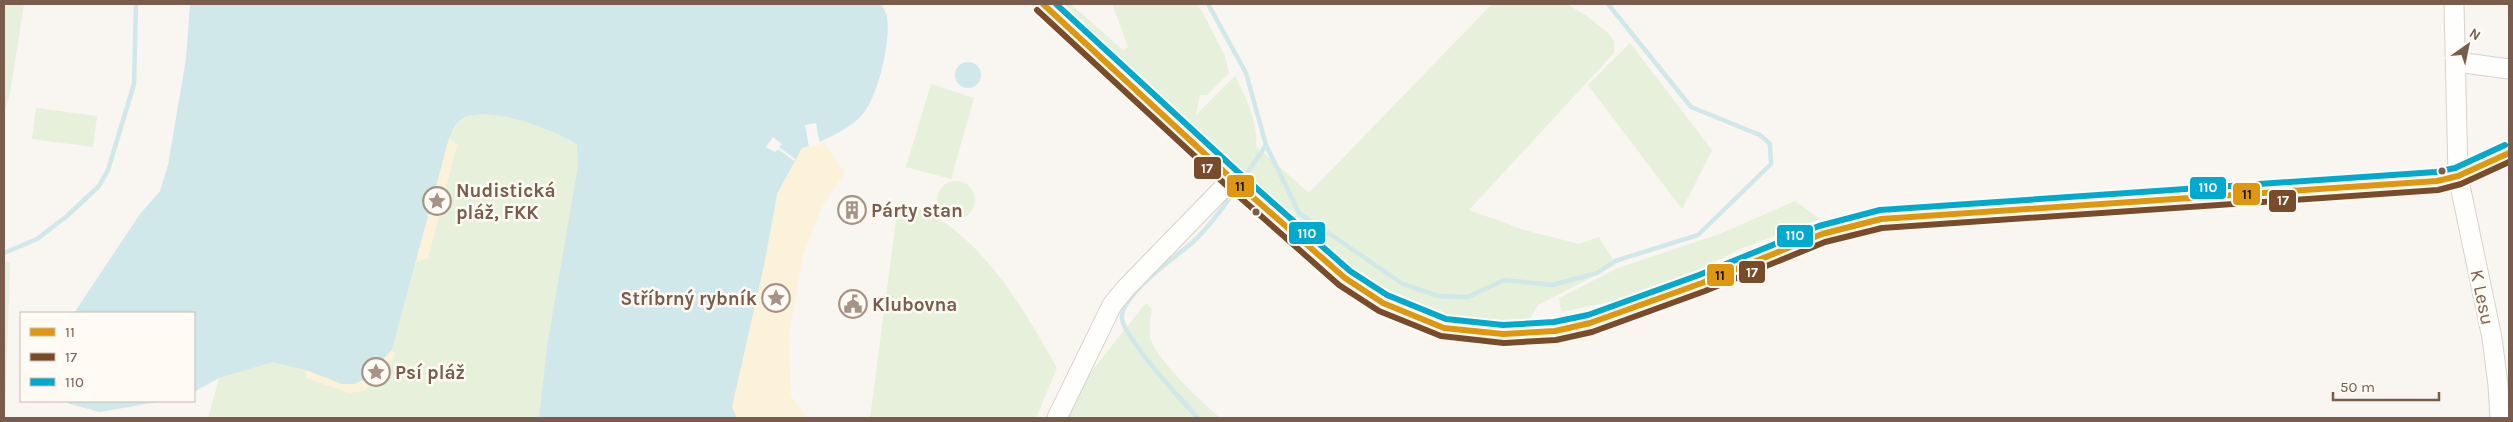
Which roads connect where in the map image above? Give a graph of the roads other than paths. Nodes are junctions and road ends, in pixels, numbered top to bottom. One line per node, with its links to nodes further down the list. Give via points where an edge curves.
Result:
1 (1043, 4): 7 (street)
2 (2454, 4): 3 (street, K Lesu)
3 (2457, 62): 4 (street); 6 (street, K Lesu)
4 (2509, 69)
5 (2509, 153): 6 (street)
6 (2458, 176): 7 (street, via 2436,181 1881,218 1822,234 1702,283 1590,323 1555,331 1503,334 1444,328 1384,303 1345,278); 9 (street, K Lesu, via 2492,338)
7 (1232, 179): 8 (street, via 1112,305)
8 (1057, 418)
9 (2500, 418)

